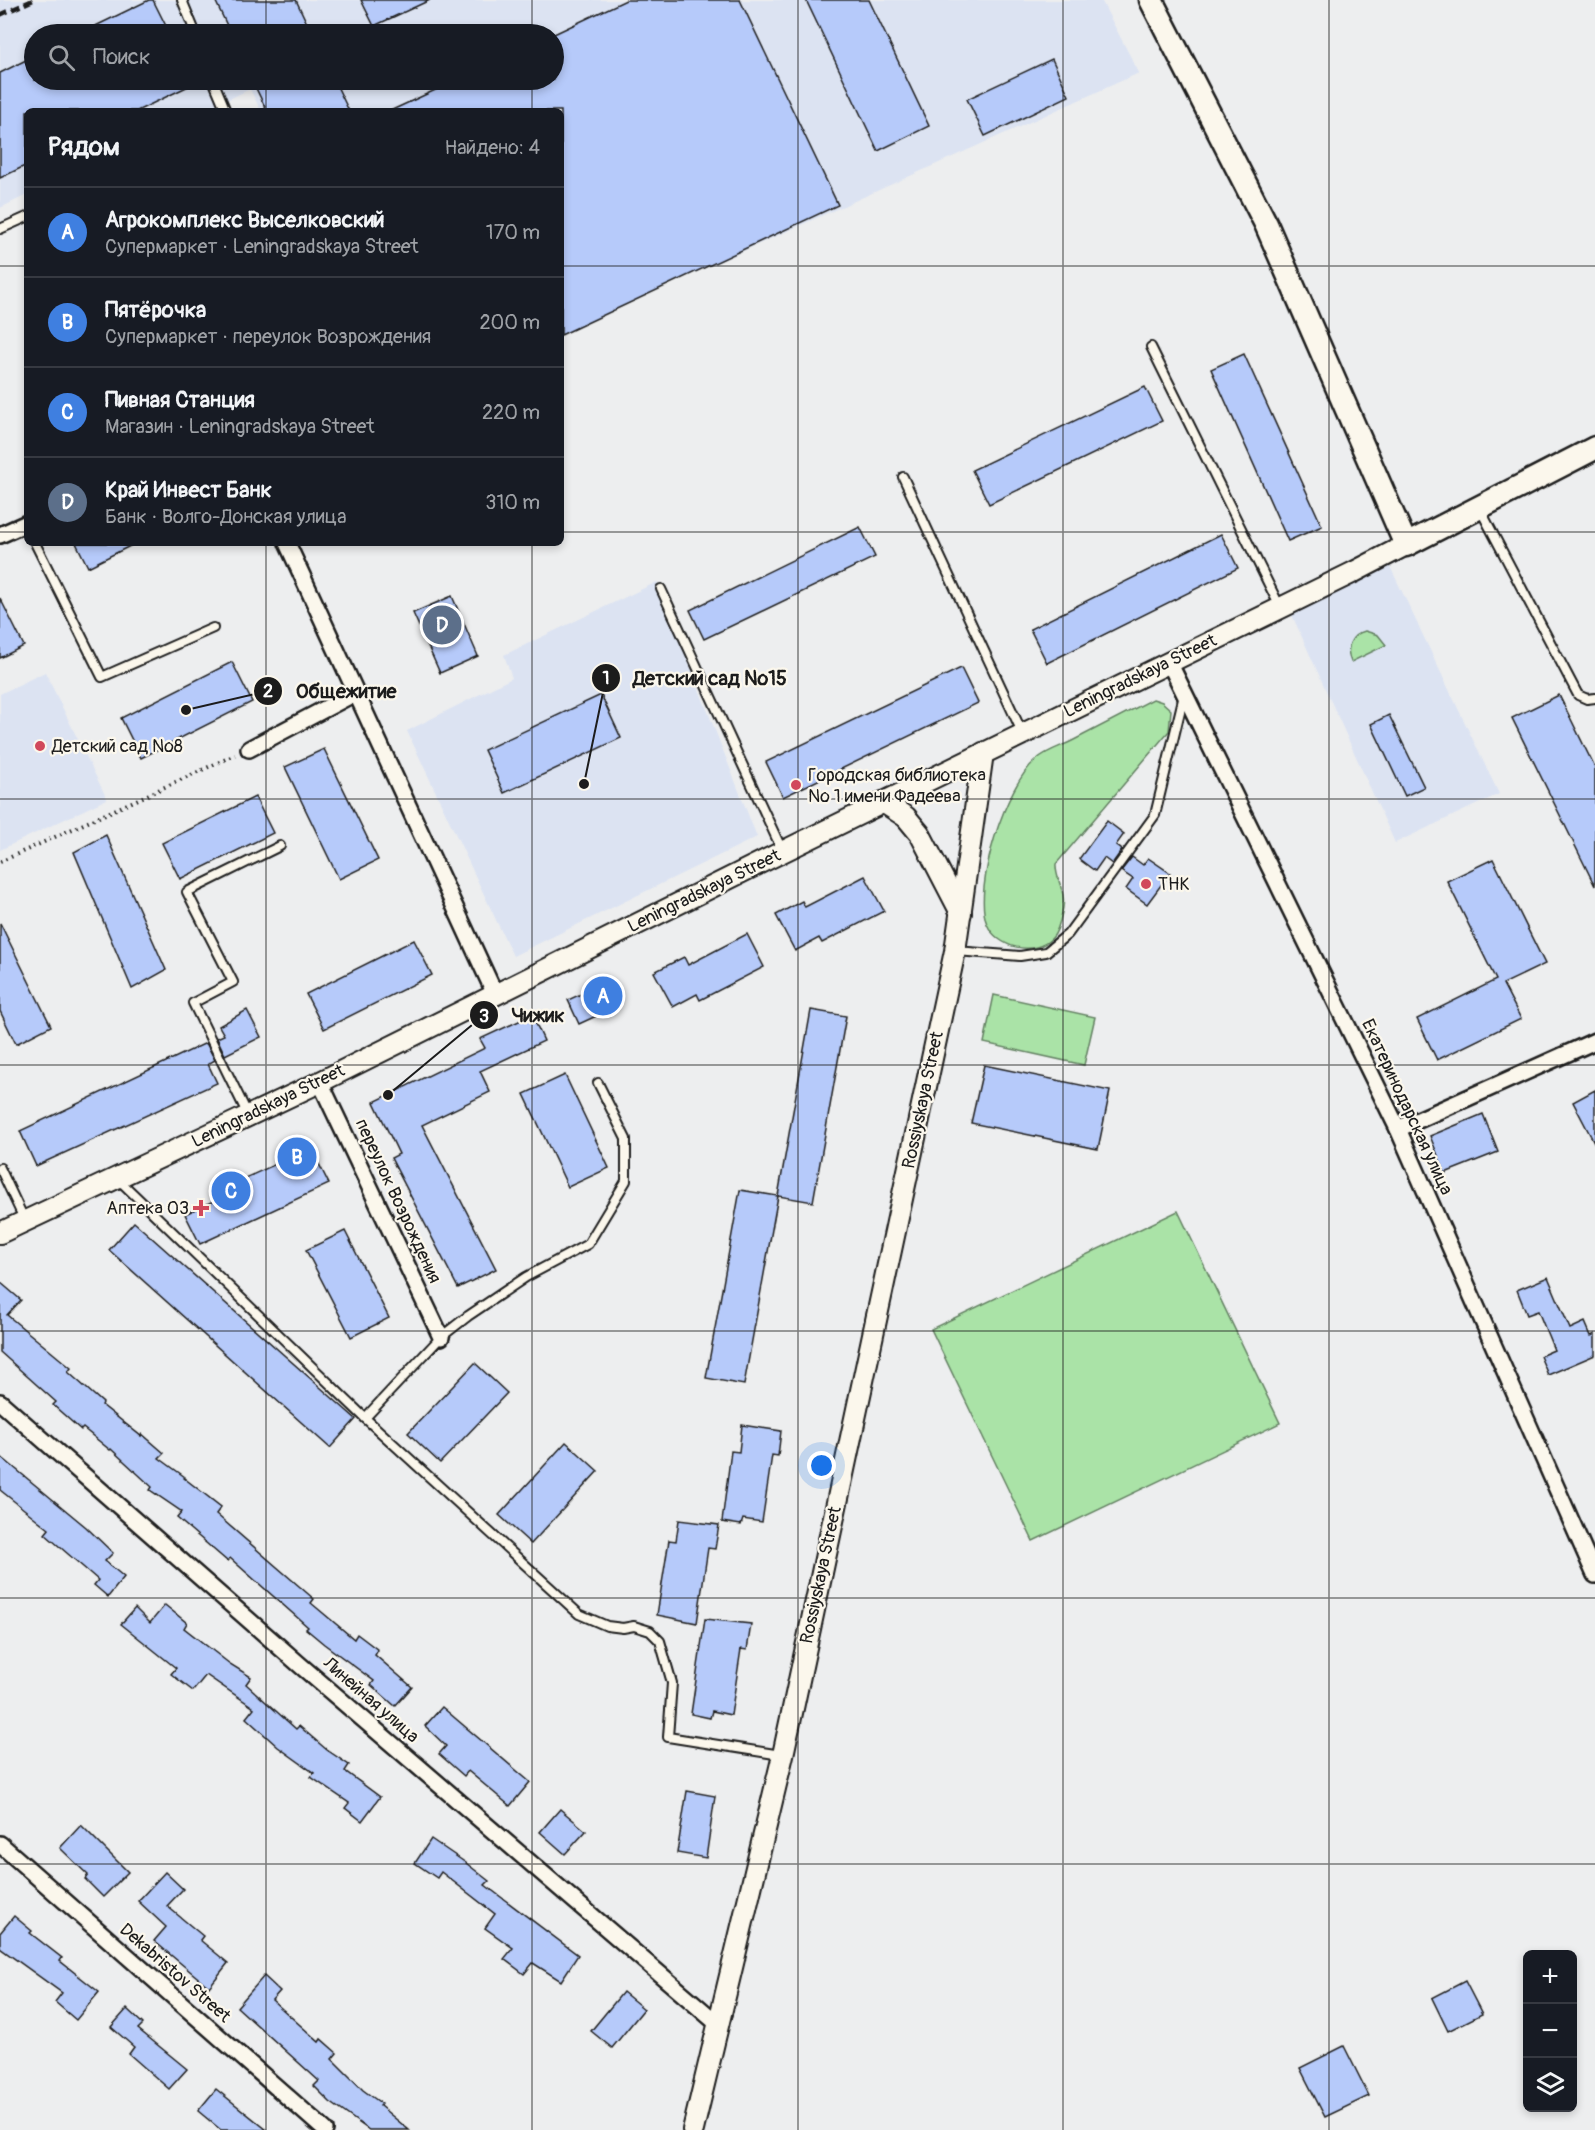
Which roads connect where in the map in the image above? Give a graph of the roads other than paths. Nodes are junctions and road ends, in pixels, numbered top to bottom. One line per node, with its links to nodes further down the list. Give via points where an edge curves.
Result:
1 (182, 0): 3 (lane)
2 (1151, 0): 14 (main road, via 1266,224)
3 (192, 24)
4 (217, 90): 5 (lane)
5 (225, 108)
6 (24, 218): 7 (lane)
7 (0, 229)
8 (1151, 347): 18 (lane)
9 (1595, 448): 11 (main road)
10 (903, 477): 24 (lane)
11 (1479, 507): 14 (main road); 23 (lane, via 1578,695)
12 (24, 525): 13 (street)
13 (0, 535)
14 (1406, 545): 18 (street, Leningradskaya Street)
15 (36, 546): 19 (lane, via 102,677)
16 (288, 546): 21 (street)
17 (661, 589): 29 (lane)
18 (1280, 607): 20 (street, Leningradskaya Street)
19 (213, 628)
20 (1168, 662): 22 (street, Екатеринодарская улица); 24 (street, Leningradskaya Street)
21 (355, 693): 25 (street); 32 (street)
22 (1184, 693): 31 (lane, via 1155,815 1068,934 1046,952 1020,956); 37 (street, Екатеринодарская улица)
23 (1595, 698)
24 (1023, 734): 26 (street, Leningradskaya Street)
25 (249, 749)
26 (983, 753): 27 (street, Leningradskaya Street); 30 (street, Rossiyskaya Street)
27 (883, 802): 29 (street, Leningradskaya Street); 30 (street, via 906,817 920,834)
28 (280, 846): 36 (lane, via 188,892 233,982 193,1003)
29 (782, 852): 32 (street, Leningradskaya Street)
30 (961, 913): 31 (street, Rossiyskaya Street)
31 (955, 951): 47 (street, Rossiyskaya Street)
32 (495, 994): 34 (street, Leningradskaya Street)
33 (1595, 1041): 37 (street)
34 (320, 1082): 36 (street, Leningradskaya Street); 42 (street, переулок Возрождения)
35 (598, 1083): 42 (lane, via 626,1139 626,1181 588,1244 526,1277)
36 (248, 1116): 39 (street, Leningradskaya Street)
37 (1398, 1129): 45 (street, Екатеринодарская улица)
38 (0, 1168): 40 (lane)
39 (118, 1179): 40 (street, Leningradskaya Street); 44 (lane)
40 (26, 1222): 41 (street, Leningradskaya Street)
41 (0, 1233)
42 (441, 1337): 44 (lane)
43 (0, 1402): 49 (street, Линейная улица)
44 (365, 1418): 47 (lane, via 579,1614 607,1626 634,1626 650,1631 660,1641 672,1683 668,1737)
45 (1589, 1549): 46 (street, Екатеринодарская улица)
46 (1595, 1575)
47 (783, 1755): 49 (street, Rossiyskaya Street)
48 (0, 1844): 50 (street, Dekabristov Street)
49 (718, 2024): 51 (street, Rossiyskaya Street)
50 (325, 2130)
51 (693, 2130)

